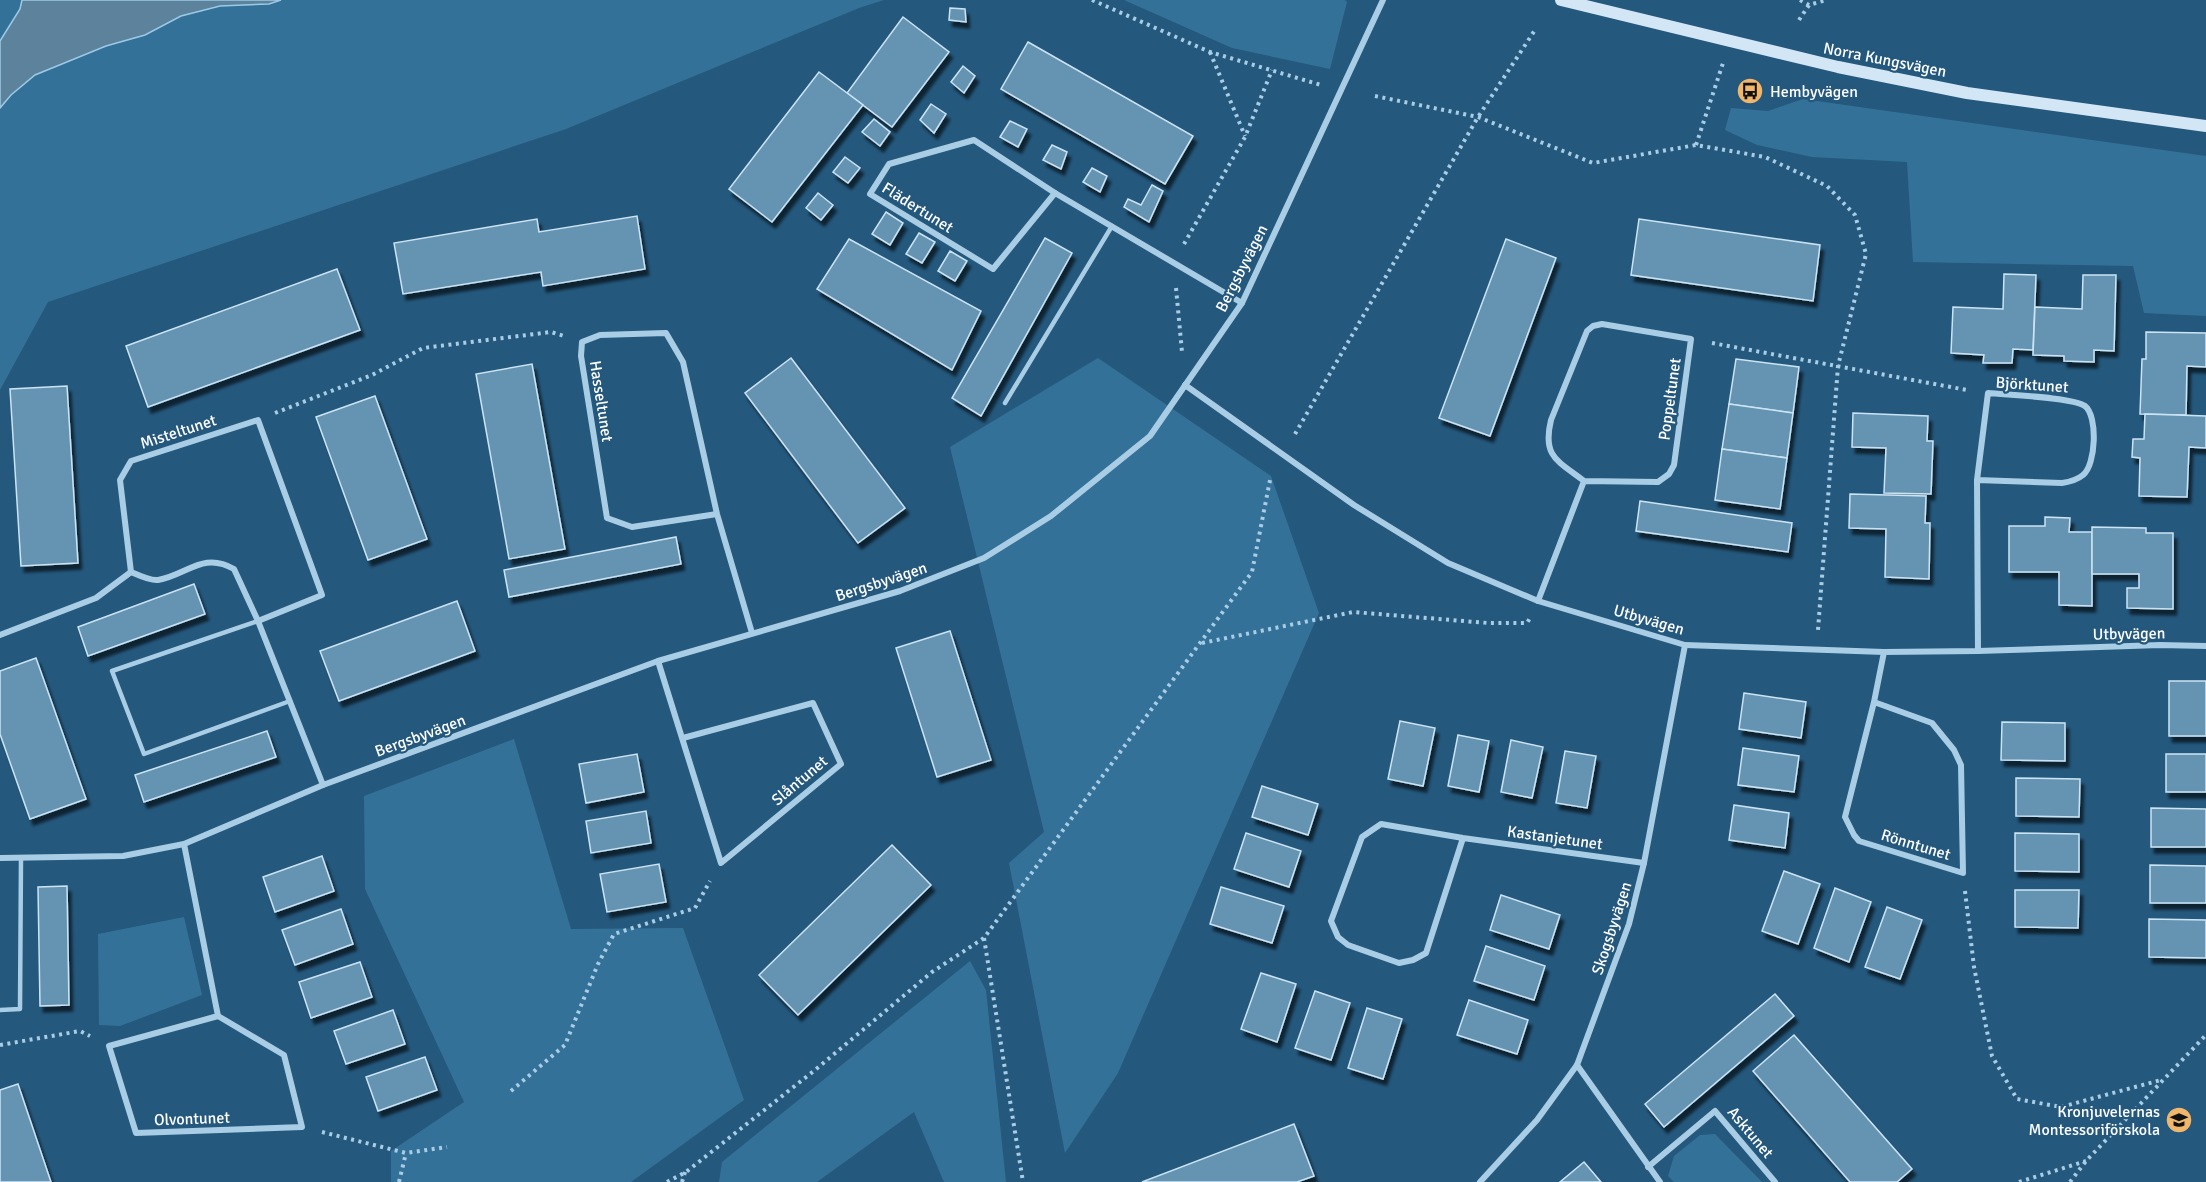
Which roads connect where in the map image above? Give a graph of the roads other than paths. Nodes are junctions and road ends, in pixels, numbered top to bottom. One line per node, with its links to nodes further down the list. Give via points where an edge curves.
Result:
1 (1383, 0): 6 (street, Bergsbyvägen)
2 (1562, 0): 3 (main road, Norra Kungsvägen, via 1729,42 1967,93)
3 (2206, 126)
4 (1055, 193): 4 (street, Flädertunet, via 974,141 889,164 870,194 993,269); 5 (street, Flädertunet)
5 (1112, 226): 6 (street, Flädertunet); 8 (lane)
6 (1242, 303): 7 (street, Bergsbyvägen)
7 (1185, 385): 13 (street, Utbyvägen, via 1354,505 1448,563); 15 (street, Bergsbyvägen, via 1150,436 1052,516 984,558 900,591)
8 (1005, 403)
9 (1977, 480): 9 (street, Björktunet, via 1988,393 2086,406 2093,418 2093,459 2084,475 2069,482); 19 (street, Björktunet)
10 (1584, 481): 10 (street, Poppeltunet, via 1552,457 1548,435 1587,331 1602,324 1691,339 1674,465 1669,474 1658,482); 13 (street)
11 (717, 514): 11 (street, Hasseltunet, via 683,362 666,333 600,335 582,342 607,518 632,527); 15 (street, Hasseltunet)
12 (130, 572): 14 (street, via 156,581 205,562 226,564 234,569); 14 (street, Misteltunet, via 120,480 131,461 258,420 322,595); 16 (street, via 96,598)
13 (1538, 601): 17 (street, Utbyvägen)
14 (258, 621): 22 (street); 22 (lane, via 112,671 144,754)
15 (752, 633): 21 (street, Bergsbyvägen)
16 (0, 635)
17 (1685, 645): 20 (street, Utbyvägen); 30 (street, Skogsbyvägen)
18 (2206, 646): 19 (street, Utbyvägen)
19 (1978, 651): 20 (street, Utbyvägen)
20 (1884, 652): 23 (street, Rönntunet)
21 (658, 661): 24 (street); 25 (street, Bergsbyvägen)
22 (290, 701): 25 (street)
23 (1874, 702): 23 (street, Rönntunet, via 1845,817 1849,826 1859,841 1963,873 1958,758 1932,723)
24 (683, 738): 24 (street, Slåntunet, via 721,863 841,764 813,703)
25 (323, 785): 27 (street, Bergsbyvägen)
26 (1463, 838): 26 (street, Kastanjetunet, via 1381,824 1367,833 1362,837 1331,921 1338,937 1348,945 1399,963 1426,953); 30 (street, Kastanjetunet)
27 (184, 844): 29 (street, Bergsbyvägen, via 123,856); 32 (street)
28 (0, 858): 29 (street, Bergsbyvägen)
29 (21, 858): 31 (lane, via 20,1009)
30 (1644, 863): 33 (street, Skogsbyvägen, via 1629,924)
31 (0, 1010)
32 (218, 1016): 32 (street, Olvontunet, via 284,1055 302,1127 136,1133 110,1046)
33 (1577, 1065): 34 (street); 35 (street, Skogsbyvägen, via 1537,1120)
34 (1648, 1167): 36 (street); 37 (street, Asktunet, via 1715,1111)
35 (1480, 1182)
36 (1660, 1182)
37 (1775, 1182)

